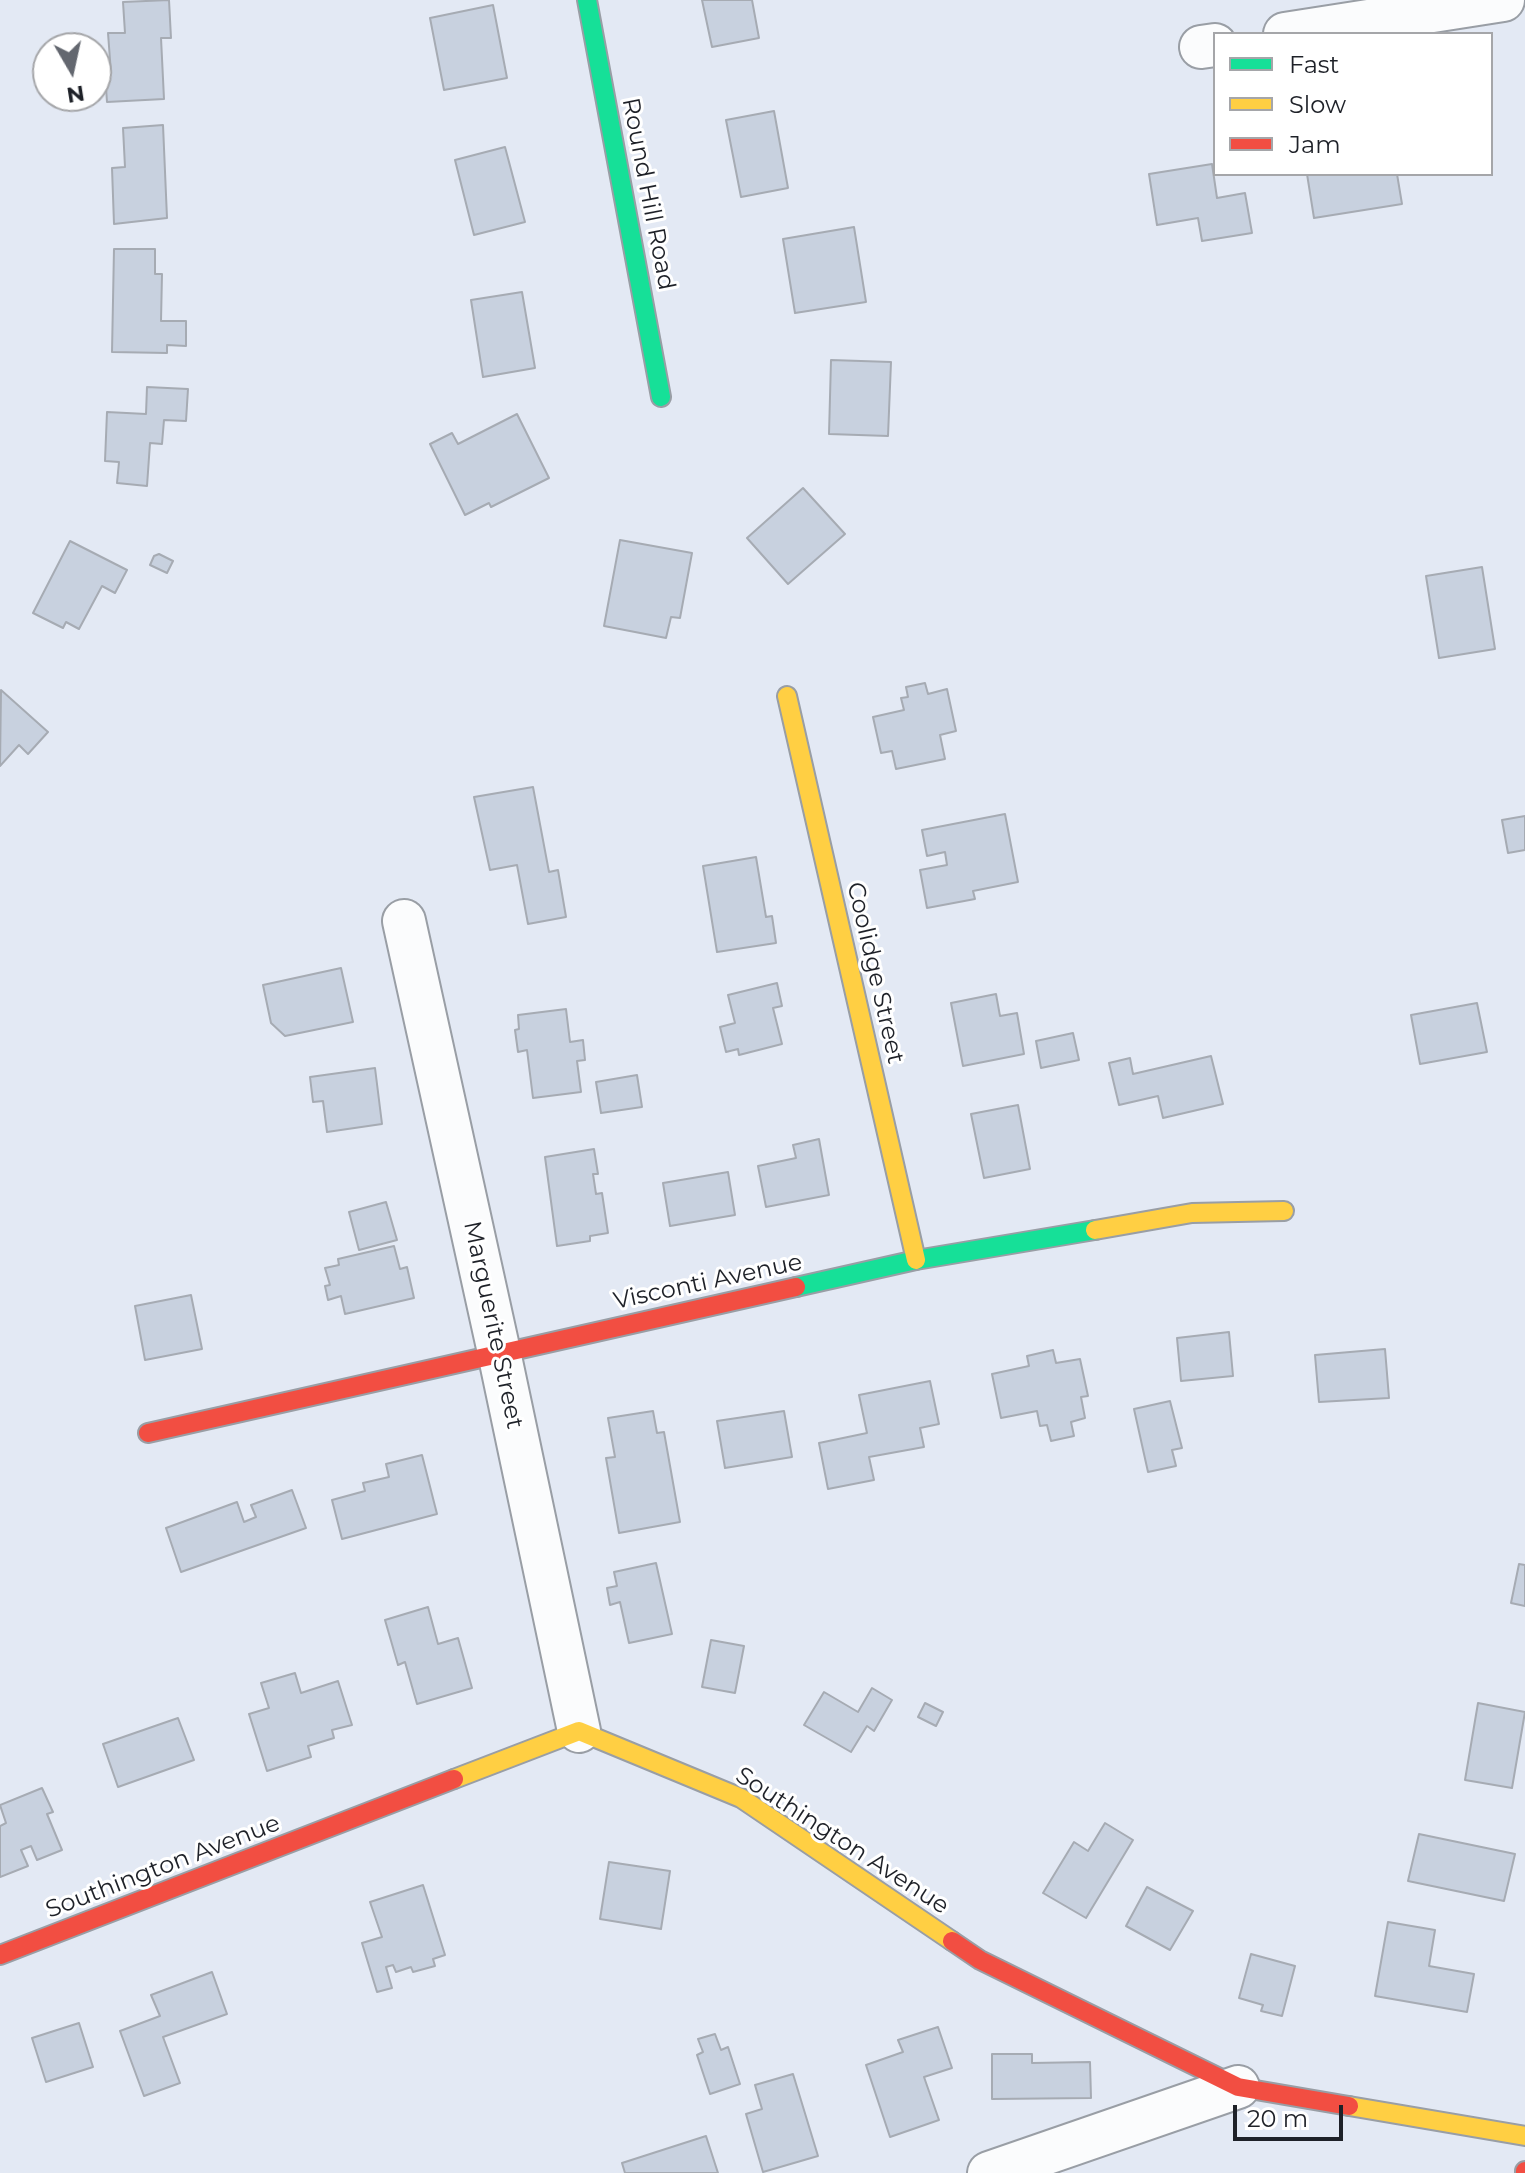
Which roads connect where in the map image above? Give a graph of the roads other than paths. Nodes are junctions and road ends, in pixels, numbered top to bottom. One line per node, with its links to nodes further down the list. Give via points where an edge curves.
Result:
1 (587, 0): 4 (street, Round Hill Road)
2 (1503, 0): 3 (street)
3 (1298, 32)
4 (661, 397)
5 (787, 696): 8 (street, Coolidge Street)
6 (404, 921): 9 (street, Marguerite Street)
7 (1284, 1211): 8 (street, Visconti Avenue, via 1192,1213)
8 (916, 1260): 9 (street, Visconti Avenue)
9 (499, 1352): 10 (street, Visconti Avenue); 11 (street, Marguerite Street)
10 (148, 1433)
11 (579, 1731): 12 (street, Southington Avenue); 13 (street, Southington Avenue, via 741,1798 980,1960)
12 (0, 1955)
13 (1238, 2087): 14 (street, Southington Avenue); 15 (street)
14 (1525, 2136)
15 (989, 2173)

